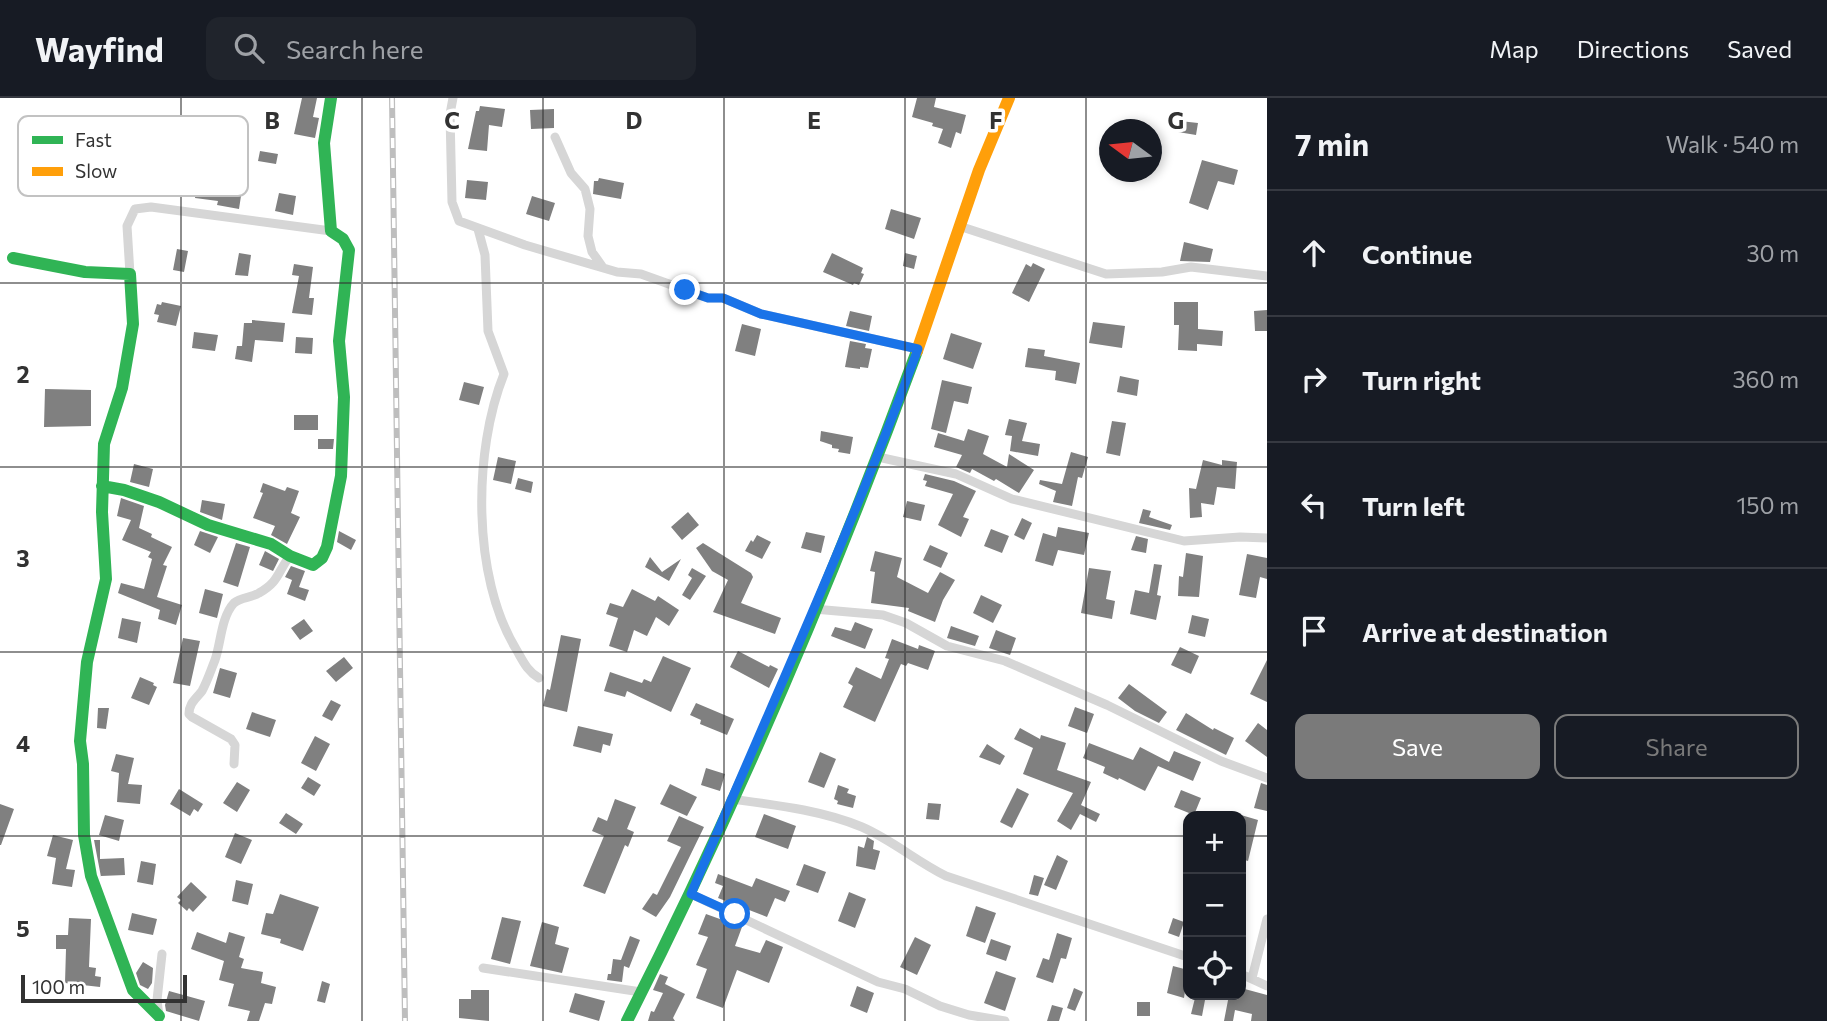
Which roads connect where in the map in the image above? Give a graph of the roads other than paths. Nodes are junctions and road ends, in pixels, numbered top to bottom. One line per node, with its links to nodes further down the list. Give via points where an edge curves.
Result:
1 (331, 98): 7 (street, via 324,143)
2 (453, 98): 6 (street, via 452,202 459,220)
3 (1009, 98): 5 (street)
4 (555, 137): 9 (street, via 571,173 585,189 590,209 588,236)
5 (959, 226): 11 (street, via 1106,274 1191,267); 12 (street)
6 (478, 229): 9 (street); 18 (street, via 485,255 488,331 504,374 492,402 488,434 483,545 503,628 529,672)
7 (331, 230): 10 (street, via 151,207 135,209 127,226); 16 (street, via 349,250 339,341 344,397 341,475 322,558 313,565)
8 (13, 258): 10 (street, via 85,272)
9 (602, 266): 12 (street, via 641,274 708,298 723,298 761,314)
10 (130, 274): 14 (street, via 133,324 122,388 104,444)
11 (1267, 276)
12 (918, 349): 13 (street)
13 (878, 457): 15 (street, via 956,474 1012,499 1184,541); 17 (street)
14 (102, 486): 16 (street, via 159,502 208,525 271,544); 31 (street, via 106,579 87,662 80,741 85,849 133,990)
15 (1267, 538)
16 (290, 556): 19 (street, via 268,587 234,603 202,690 189,708 192,717 231,739 235,745)
17 (814, 609): 20 (street, via 871,613 906,623 947,646 1005,661); 21 (street)
18 (538, 678)
19 (233, 764)
20 (1267, 778)
21 (731, 799): 22 (street); 25 (street, via 837,818 899,846 946,876)
22 (691, 894): 30 (street); 33 (street, via 878,982 968,1015)
23 (1267, 919): 28 (street)
24 (162, 954): 31 (street)
25 (1183, 955)
26 (483, 968): 30 (street)
27 (1246, 976): 28 (street)
28 (1252, 978): 29 (street)
29 (1267, 986)
30 (641, 992): 32 (street)
31 (158, 1018)
32 (628, 1021)
33 (1005, 1021)

